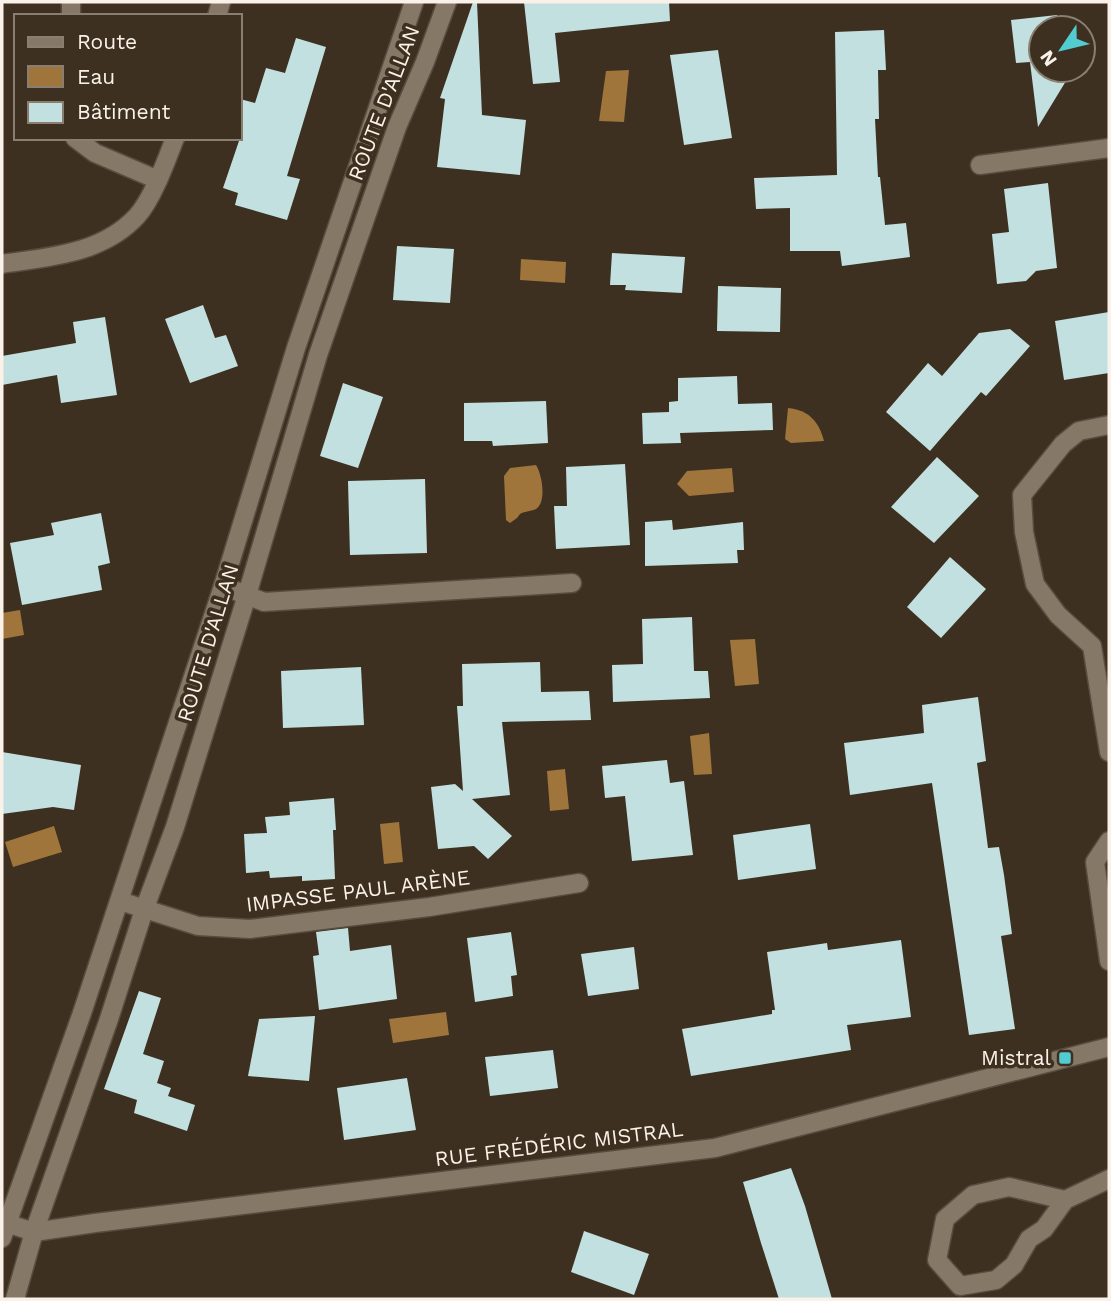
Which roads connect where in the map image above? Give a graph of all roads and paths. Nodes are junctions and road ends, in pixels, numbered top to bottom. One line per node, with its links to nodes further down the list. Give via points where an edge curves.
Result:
1 (414, 2): 11 (street, ROUTE D'ALLAN, via 296,348)
2 (447, 2): 12 (street, ROUTE D'ALLAN, via 397,127 318,355)
3 (78, 140): 7 (street, via 95,153)
4 (174, 140): 7 (street)
5 (1109, 148): 6 (street)
6 (980, 165)
7 (158, 180): 8 (street, via 137,216 106,239 72,254)
8 (2, 264)
9 (1109, 425): 13 (street, via 1079,430 1022,495 1035,584 1058,615 1091,646)
10 (572, 583): 12 (street, via 264,602)
11 (223, 586): 12 (street); 16 (street, ROUTE D'ALLAN)
12 (247, 596): 17 (street, ROUTE D'ALLAN, via 175,827)
13 (1109, 752)
14 (1109, 841): 18 (street, via 1095,862)
15 (579, 883): 17 (street, IMPASSE PAUL ARÈNE, via 250,929 198,926)
16 (120, 901): 17 (street, IMPASSE PAUL ARÈNE); 22 (street, ROUTE D'ALLAN)
17 (144, 910): 23 (street, ROUTE D'ALLAN)
18 (1109, 961)
19 (1109, 1047): 23 (street, RUE FRÉDÉRIC MISTRAL, via 715,1148)
20 (1109, 1180): 21 (street)
21 (1065, 1200): 21 (street, via 1009,1187 973,1195 944,1219 937,1260 960,1286 996,1280 1014,1265 1029,1239 1044,1229)
22 (4, 1230): 23 (street, RUE FRÉDÉRIC MISTRAL)
23 (34, 1232): 24 (street, ROUTE D'ALLAN)
24 (15, 1299)

